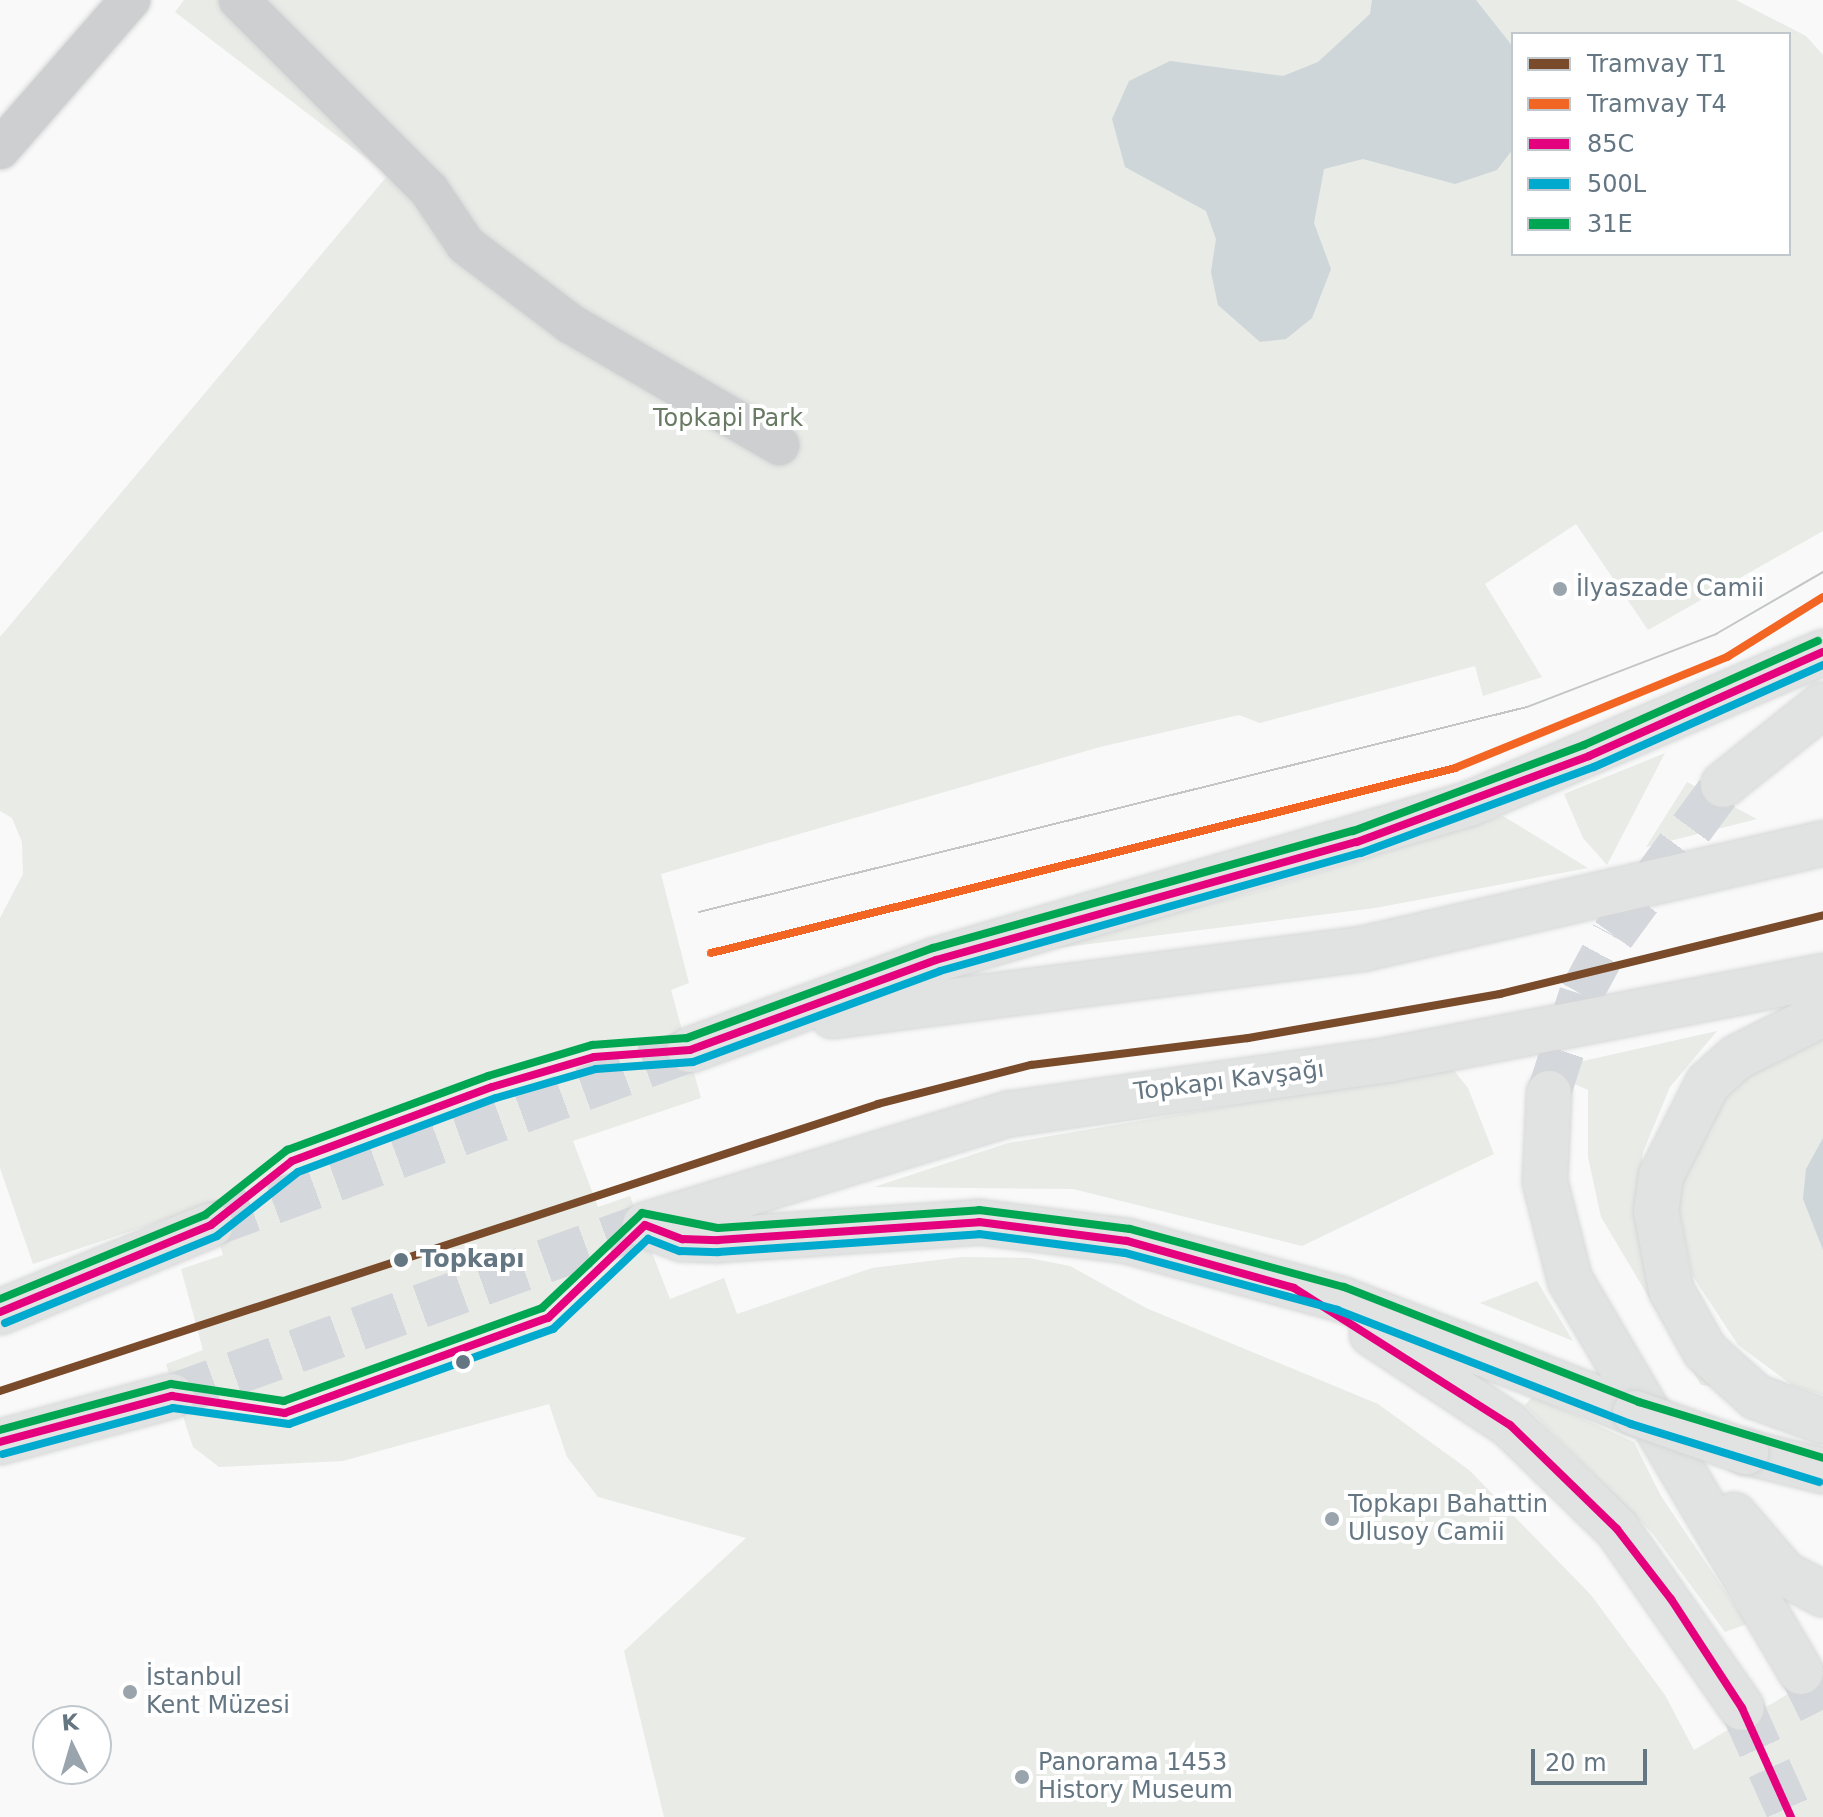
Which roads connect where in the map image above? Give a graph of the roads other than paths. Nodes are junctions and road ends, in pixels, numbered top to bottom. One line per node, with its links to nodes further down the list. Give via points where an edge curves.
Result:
1 (130, 0): 3 (street)
2 (239, 0): 4 (street, via 429,190 466,245 571,324)
3 (0, 149)
4 (779, 445)
5 (1823, 652): 8 (main road, via 1469,804 936,960 690,1050 936,1000 1362,949)
6 (1823, 705): 7 (main road, via 1723,785)
7 (1823, 741)
8 (1823, 843)
9 (1823, 976): 13 (main road, Topkapı Kavşağı, via 1388,1060 1009,1114 645,1225 682,1239 718,1240 911,1222 1042,1228 1127,1241)
10 (1823, 1014): 17 (main road, via 1736,1058 1708,1083 1661,1176 1656,1211 1671,1290 1705,1351 1756,1397)
11 (1549, 1093): 16 (main road, via 1545,1182 1553,1233)
12 (211, 1225): 14 (main road)
13 (1294, 1288): 16 (main road, via 1341,1299); 22 (main road, via 1457,1385 1551,1463 1617,1529)
14 (0, 1312)
15 (172, 1396): 18 (main road)
16 (1631, 1399): 19 (main road, bridge, via 1746,1452); 20 (main road, via 1697,1452 1759,1547 1785,1574); 21 (main road)
17 (1823, 1421)
18 (0, 1442)
19 (1823, 1471)
20 (1823, 1594)
21 (1801, 1672)
22 (1742, 1708)

